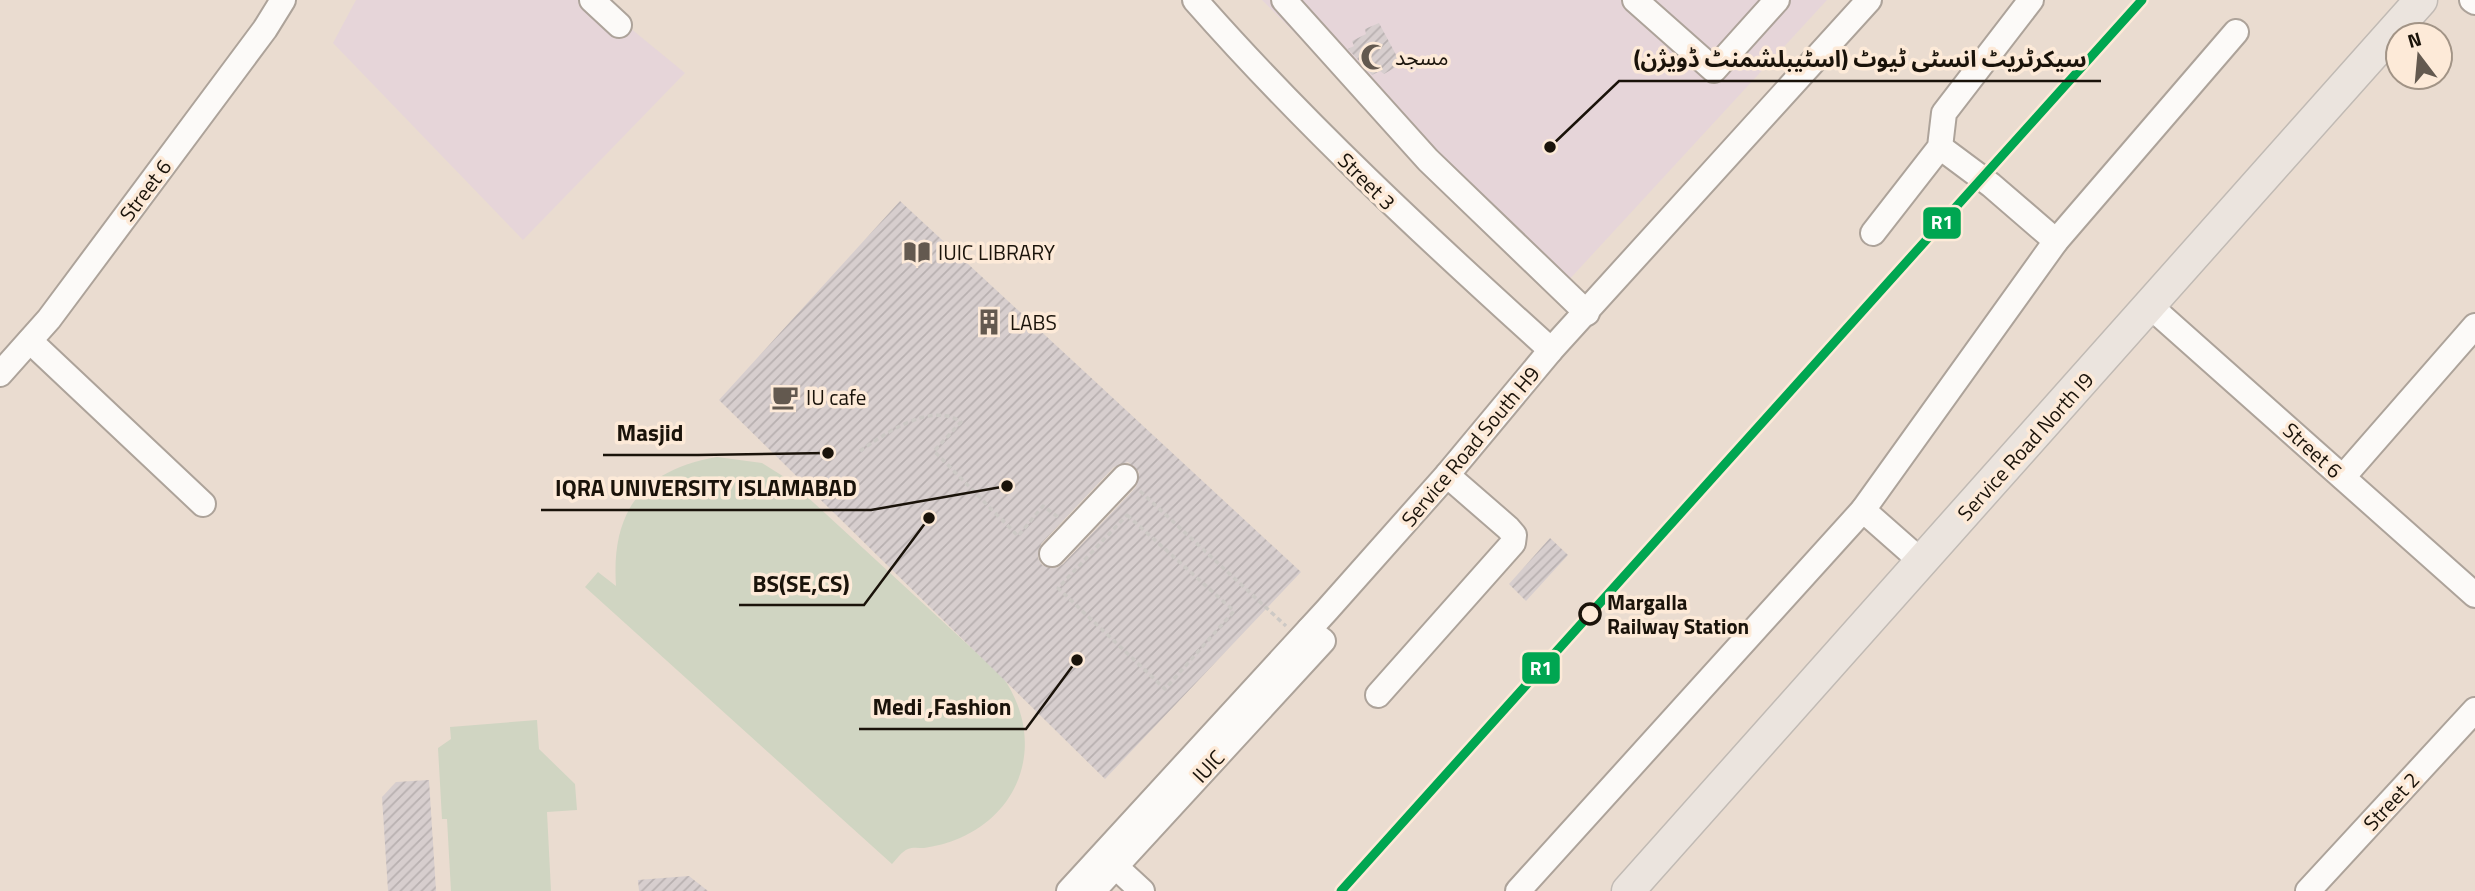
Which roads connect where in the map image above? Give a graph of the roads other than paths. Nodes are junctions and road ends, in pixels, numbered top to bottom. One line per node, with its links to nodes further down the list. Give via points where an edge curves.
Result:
1 (283, 0): 18 (street, Street 6)
2 (592, 0): 10 (street)
3 (1195, 0): 19 (street, Street 3, via 1265,79 1384,197)
4 (1284, 0): 16 (street, via 1428,160)
5 (1635, 0): 6 (street, via 1714,70)
6 (1777, 0)
7 (1869, 0): 16 (street, Service Road South H9)
8 (2031, 0): 12 (street, via 1944,113)
9 (2421, 0): 15 (main road, Service Road North I9)
10 (619, 25)
11 (2236, 32): 14 (street)
12 (1940, 147): 13 (street); 14 (street)
13 (1873, 233)
14 (2056, 241): 25 (street)
15 (2150, 306): 23 (street, Street 6); 27 (main road, Service Road North I9)
16 (1587, 313): 19 (street, Service Road South H9)
17 (2475, 326): 23 (street)
18 (30, 341): 20 (street, Street 6); 24 (street)
19 (1551, 350): 21 (street, Service Road South H9)
20 (0, 374)
21 (1447, 475): 29 (street, Service Road South H9); 30 (street, via 1508,528 1513,542)
22 (1125, 477): 26 (street)
23 (2343, 477): 28 (street, Street 6)
24 (203, 504)
25 (1863, 510): 27 (street); 36 (street)
26 (1052, 554)
27 (1922, 562): 37 (main road, Service Road North I9)
28 (2475, 595)
29 (1311, 637): 32 (street, IUIC); 34 (street, Service Road South H9)
30 (1378, 695)
31 (2475, 710): 38 (street, Street 2)
32 (1116, 867): 33 (street, IUIC); 35 (street)
33 (1096, 890)
34 (1069, 891)
35 (1143, 891)
36 (1518, 891)
37 (1628, 891)
38 (2308, 891)

